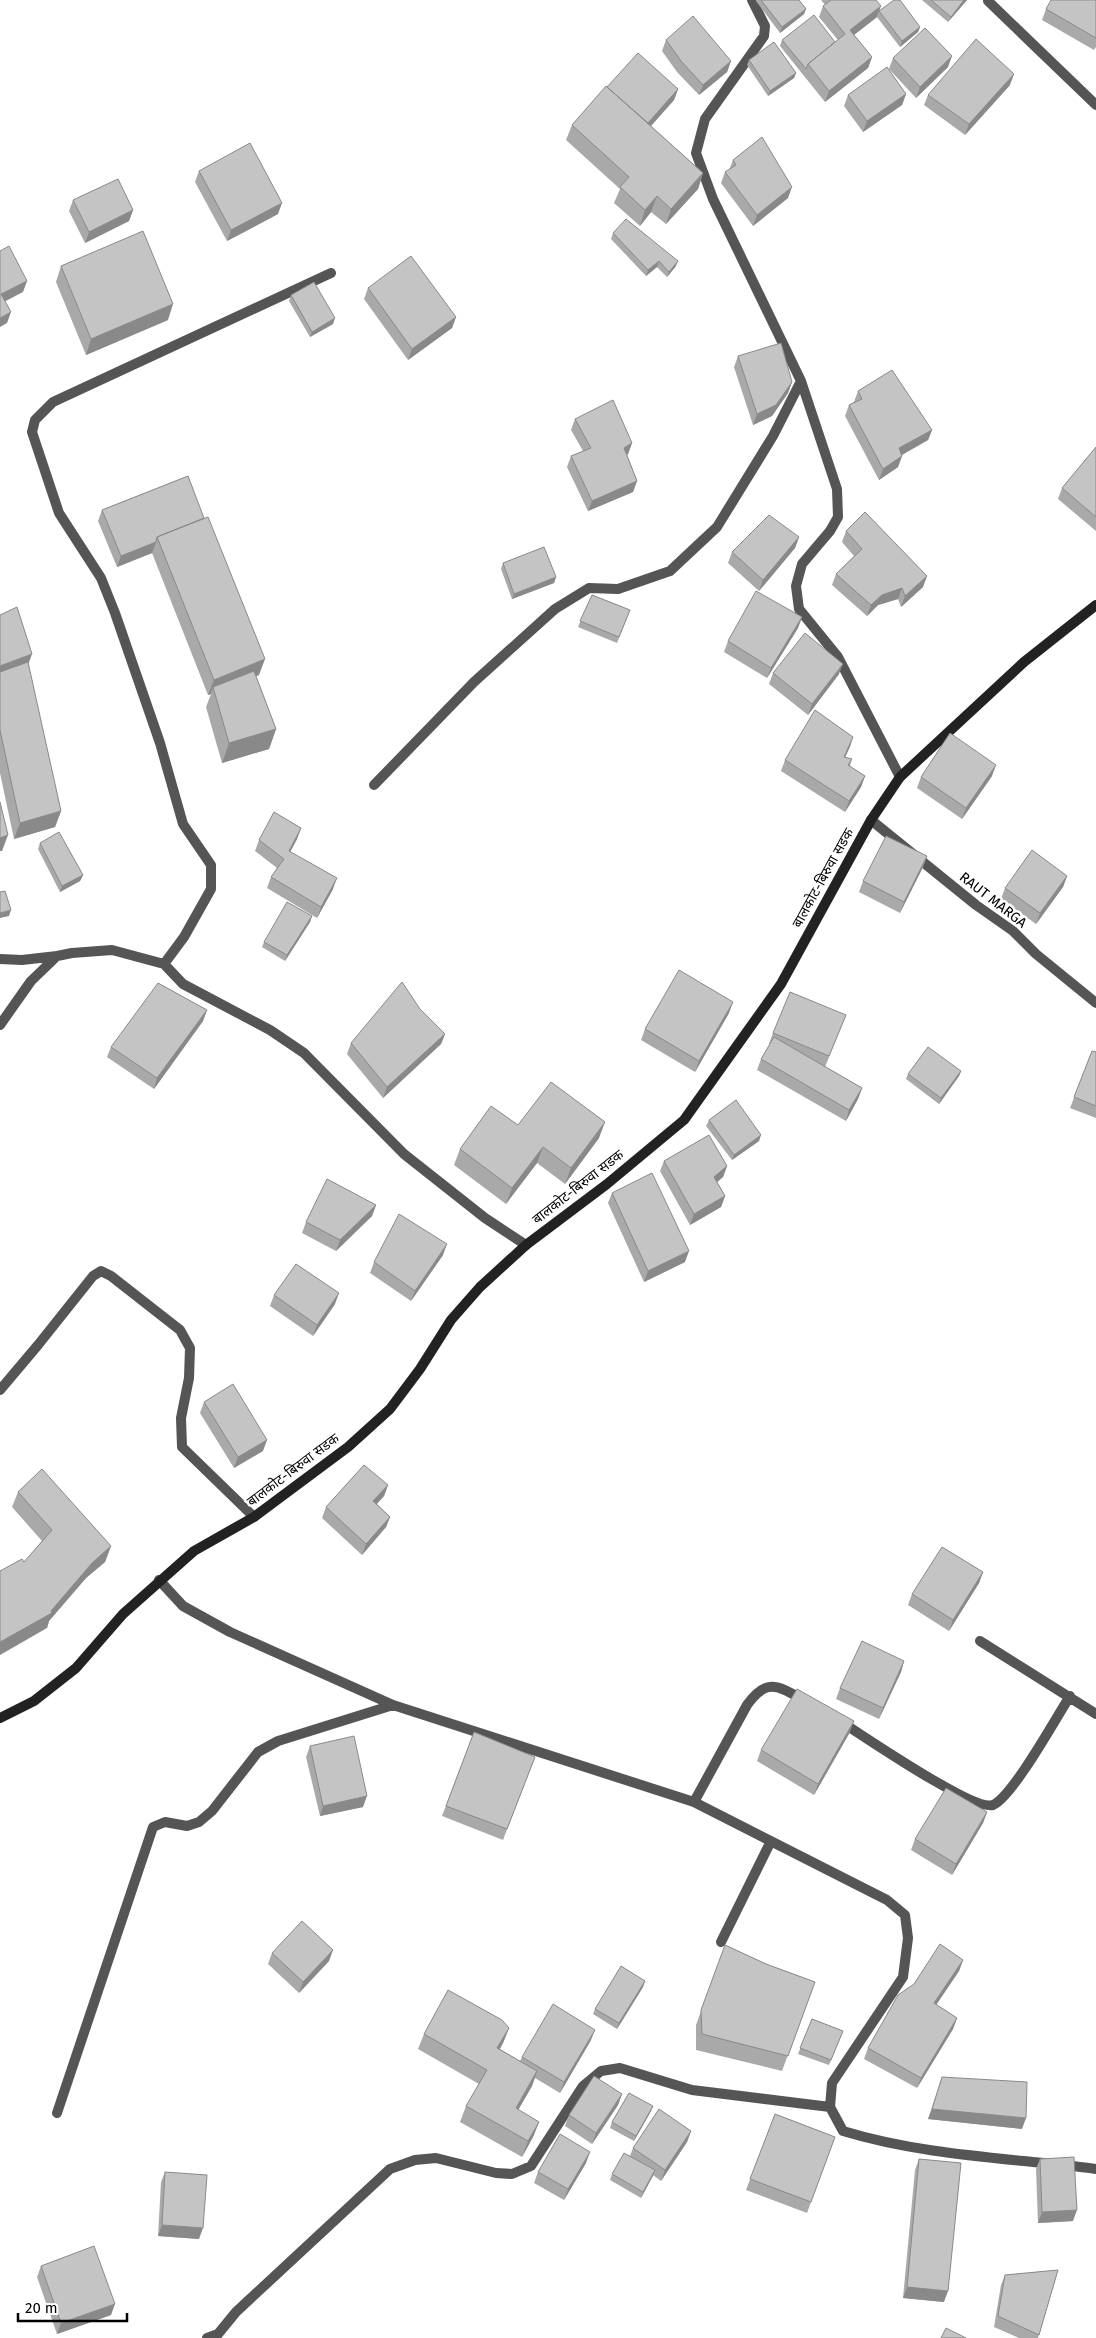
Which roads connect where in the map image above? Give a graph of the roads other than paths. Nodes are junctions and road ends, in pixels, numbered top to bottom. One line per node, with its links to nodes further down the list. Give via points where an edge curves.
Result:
1 (752, 0): 5 (street, via 765,26 764,36 705,119 696,153 714,199)
2 (988, 1): 3 (street)
3 (1096, 104)
4 (330, 273): 12 (street, via 53,402 35,420 32,432 59,513 101,578 115,613 160,743 183,824 211,866 211,888 184,937)
5 (801, 381): 7 (street, via 837,489 838,518 802,564 796,586 799,609 838,657); 8 (street, via 774,436 716,527 670,571 618,589 589,588 555,609 474,682)
6 (1096, 604): 7 (main road, बालकोट-बिरुवा सडक, via 1024,662)
7 (900, 777): 9 (main road, बालकोट-बिरुवा सडक)
8 (374, 785)
9 (871, 820): 13 (street, RAUT MARGA, via 1013,931); 15 (main road, बालकोट-बिरुवा सडक, via 781,984 684,1120)
10 (57, 956): 11 (street); 12 (street, via 112,950); 14 (street, via 31,981)
11 (0, 959)
12 (164, 964): 15 (street, via 182,984 270,1030 304,1052 404,1154 485,1218)
13 (1096, 1003)
14 (0, 1025)
15 (526, 1245): 17 (main road, बालकोट-बिरुवा सडक, via 480,1287 451,1320 390,1409 348,1446)
16 (0, 1390): 17 (street, via 93,1276 101,1271 111,1276 180,1330 190,1348 189,1378 181,1418 182,1447)
17 (254, 1517): 18 (main road, बालकोट-बिरुवा सडक, via 194,1551)
18 (159, 1580): 21 (street, via 182,1606 222,1628); 25 (main road, बालकोट-बिरुवा सडक, via 122,1614 76,1668 34,1701)
19 (980, 1641): 20 (street)
20 (1070, 1696): 23 (street); 24 (street, via 1015,1783 995,1804 987,1806 975,1803 924,1775)
21 (393, 1705): 26 (street); 30 (street, via 278,1741 258,1752 212,1811 198,1822 187,1826 165,1822 153,1827)
22 (817, 1706): 26 (street, via 780,1687 757,1691)
23 (1096, 1714)
24 (833, 1716)
25 (0, 1718)
26 (694, 1802): 27 (street)
27 (771, 1841): 28 (street); 29 (street, via 886,1900 905,1915 908,1938 902,1977 832,2083)
28 (721, 1942)
29 (830, 2107): 31 (street, via 844,2131 867,2138 940,2152); 32 (street, via 692,2090 620,2068 601,2072 583,2086 531,2166 512,2174 496,2173 436,2158 415,2160 390,2169 236,2312 218,2334)
30 (57, 2113)
31 (1096, 2169)
32 (207, 2338)

